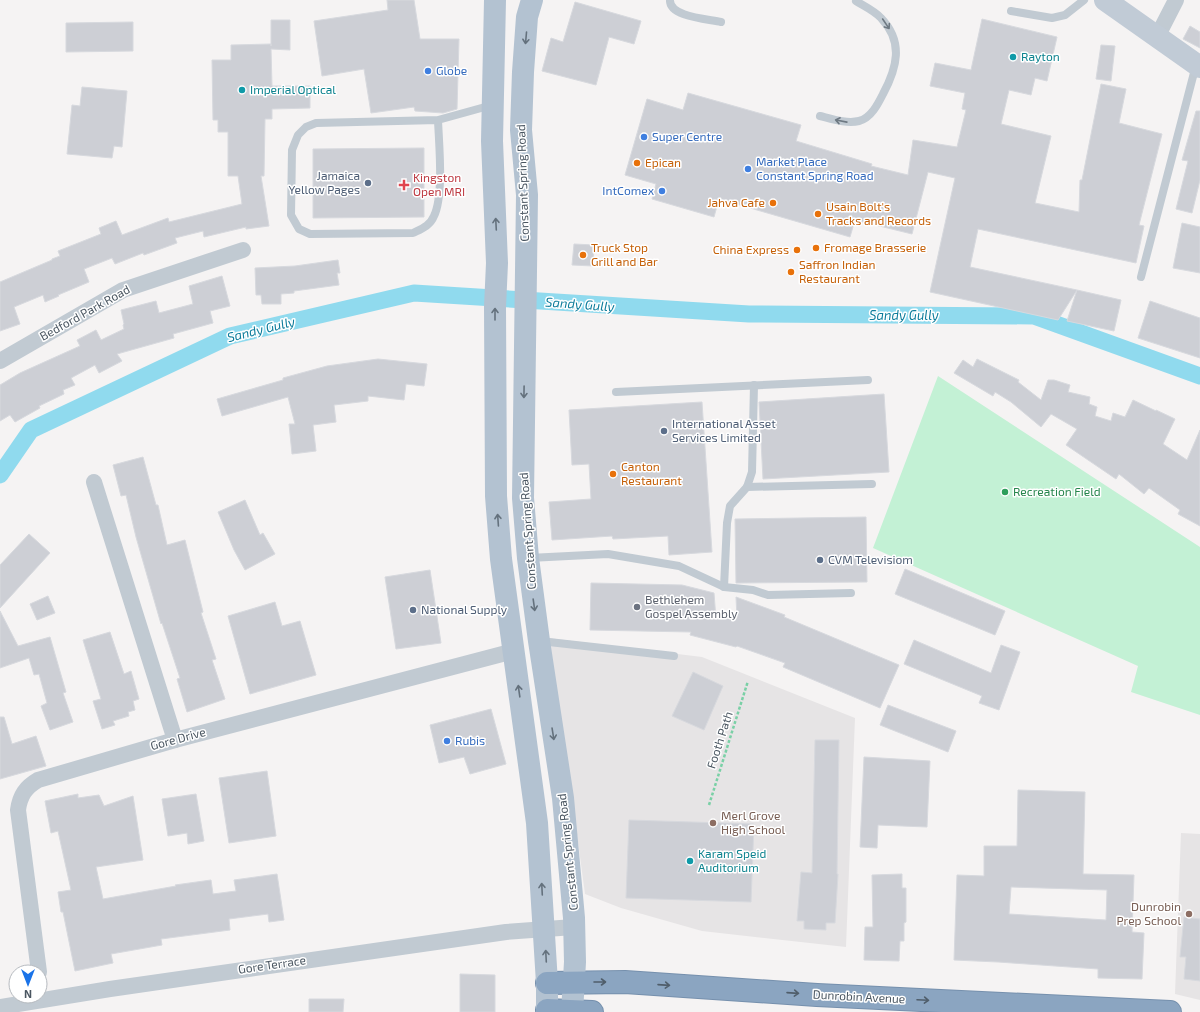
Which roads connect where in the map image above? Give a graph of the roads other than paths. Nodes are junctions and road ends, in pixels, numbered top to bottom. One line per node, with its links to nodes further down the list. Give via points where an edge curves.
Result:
1 (485, 0): 13 (main road, via 483,85)
2 (495, 0): 13 (main road)
3 (532, 0): 25 (main road, Constant Spring Road, one-way to 25, via 527,17 520,130 526,195 523,498)
4 (670, 0): 10 (lane, via 674,10)
5 (1084, 0): 9 (lane, via 1065,15 1052,18)
6 (1105, 0): 11 (main road)
7 (1176, 0): 11 (street)
8 (856, 1): 14 (lane, one-way to 14, via 881,17 888,26 894,37 895,68 873,111 861,121 850,122)
9 (1011, 11)
10 (720, 22)
11 (1157, 37): 12 (main road)
12 (1198, 66): 17 (lane)
13 (489, 112): 15 (lane); 29 (main road, one-way to 13, via 501,559 496,496 497,263)
14 (820, 116)
15 (438, 120): 15 (lane, via 316,124 306,127 298,135 292,150 291,215 299,229 310,234 342,235 413,233 426,227 434,217 440,196)
16 (243, 250): 18 (street, Bedford Park Road, via 123,290)
17 (1141, 277)
18 (0, 361)
19 (868, 380): 20 (lane)
20 (754, 385): 21 (lane); 24 (lane, via 752,472)
21 (616, 392)
22 (94, 482): 31 (street)
23 (872, 484): 24 (lane)
24 (747, 487): 26 (lane, via 730,506 726,523)
25 (528, 558): 26 (lane, via 608,554 679,566); 28 (main road, Constant Spring Road, one-way to 28)
26 (724, 588): 27 (lane, via 753,590 768,595)
27 (851, 593)
28 (539, 641): 30 (lane); 32 (main road, Constant Spring Road, one-way to 32, via 563,798)
29 (514, 651): 31 (street, Gore Drive); 33 (main road, one-way to 29, via 537,823)
30 (674, 656)
31 (175, 740): 34 (street, Gore Drive, via 38,780 30,784 24,792 18,810)
32 (574, 927): 33 (street, Gore Terrace); 36 (main road, Constant Spring Road)
33 (544, 928): 35 (main road, one-way to 33); 37 (street, Gore Terrace)
34 (38, 964)
35 (547, 983): 36 (highway, Dunrobin Avenue); 40 (main road)
36 (574, 983): 41 (main road, Constant Spring Road); 42 (highway, Dunrobin Avenue, one-way to 42, via 625,982 817,995)
37 (48, 998)
38 (16, 1004): 39 (street, Gore Terrace)
39 (0, 1007)
40 (547, 1011): 41 (highway)
41 (579, 1012)
42 (1170, 1012)

